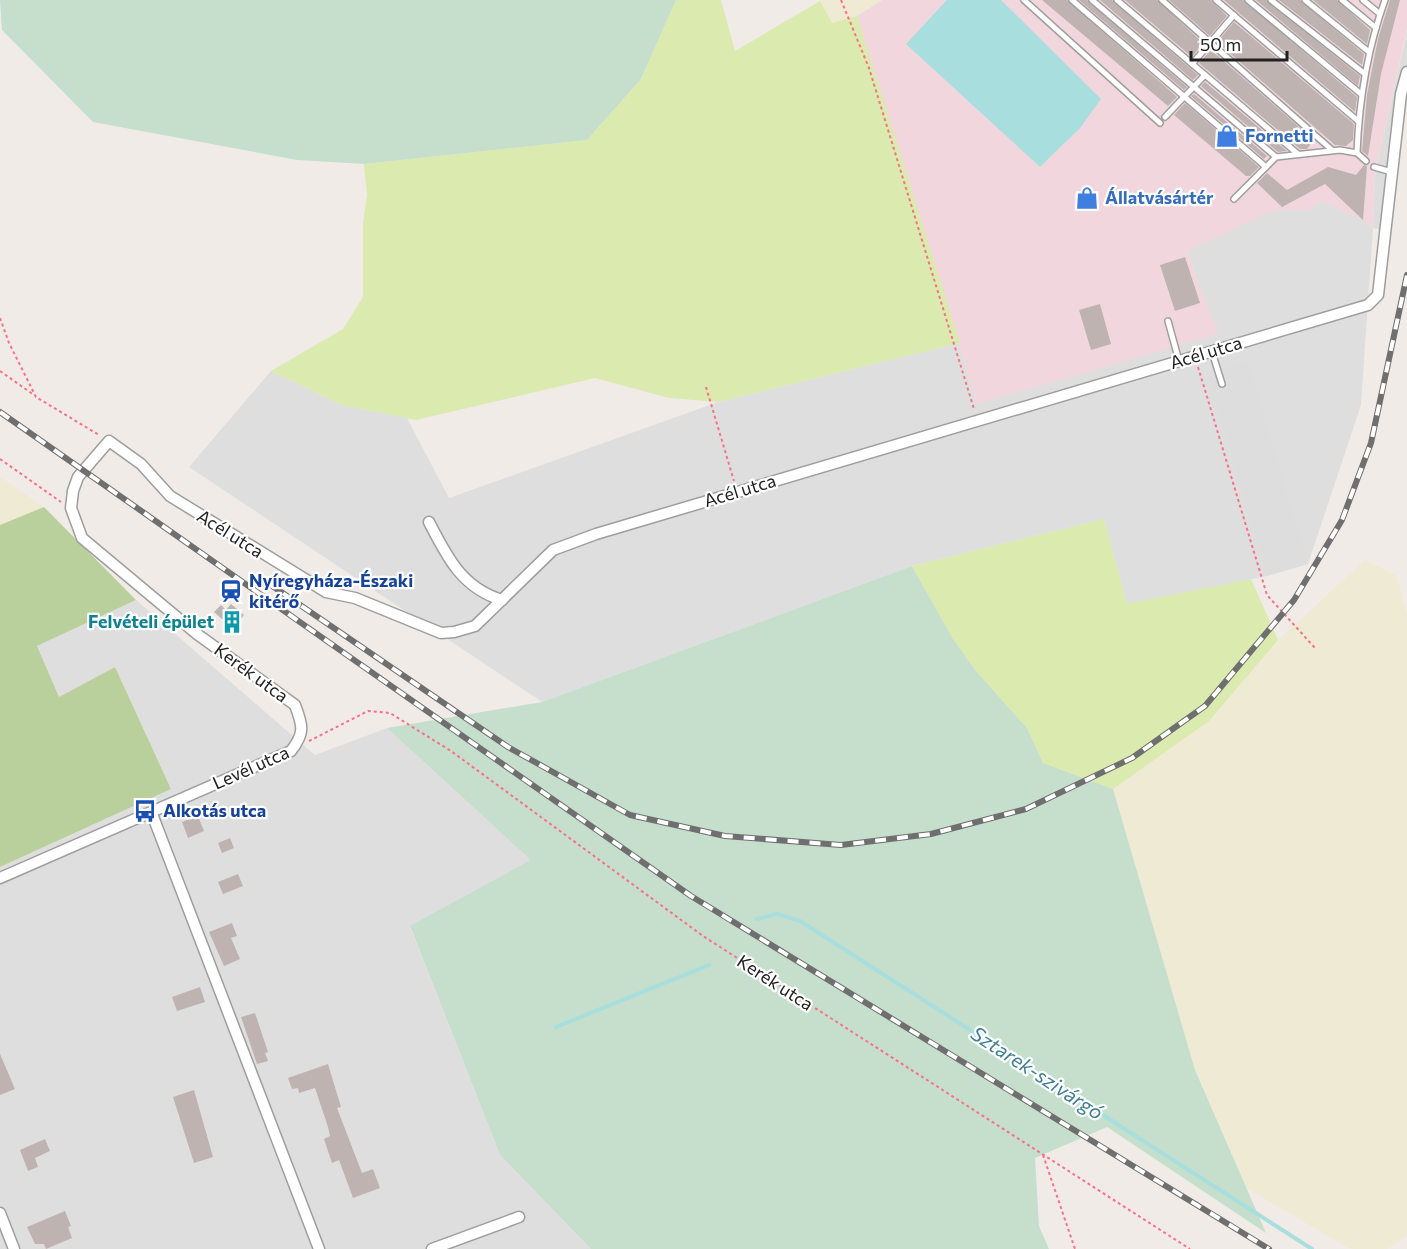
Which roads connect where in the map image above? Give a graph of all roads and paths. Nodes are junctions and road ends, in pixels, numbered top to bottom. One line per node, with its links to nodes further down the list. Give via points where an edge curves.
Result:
1 (841, 0): 47 (path, via 869,68)
2 (1024, 0): 28 (lane)
3 (1072, 0): 25 (lane)
4 (1092, 0): 23 (lane)
5 (1117, 0): 19 (lane)
6 (1161, 0): 17 (lane)
7 (1248, 0): 24 (lane)
8 (1271, 0): 21 (lane)
9 (1305, 0): 18 (lane)
10 (1342, 0): 16 (lane)
11 (1364, 0): 14 (lane)
12 (1384, 0): 14 (lane)
13 (1218, 1): 15 (lane)
14 (1380, 14): 16 (lane)
15 (1234, 15): 17 (lane); 27 (lane)
16 (1376, 28): 18 (lane)
17 (1210, 42): 19 (lane); 29 (lane)
18 (1369, 52): 21 (lane)
19 (1192, 64): 22 (lane)
20 (1407, 72): 36 (street, Acél utca)
21 (1365, 74): 24 (lane)
22 (1205, 75): 23 (lane); 31 (lane)
23 (1194, 87): 25 (lane); 32 (lane)
24 (1361, 94): 27 (lane)
25 (1185, 97): 26 (lane); 34 (lane)
26 (1165, 117)
27 (1358, 121): 30 (lane)
28 (1160, 123)
29 (1332, 150): 30 (lane); 31 (lane)
30 (1357, 153): 33 (lane)
31 (1298, 154): 32 (lane)
32 (1276, 157): 34 (lane)
33 (1366, 161)
34 (1266, 167): 37 (lane)
35 (1374, 167): 36 (lane)
36 (1392, 172): 40 (street, Acél utca, via 1378,295 1368,305)
37 (1234, 199)
38 (0, 318): 46 (path)
39 (1168, 321): 42 (lane)
40 (1212, 351): 41 (street, Acél utca); 44 (lane)
41 (1194, 356): 42 (street, Acél utca); 54 (path, via 1267,595)
42 (1179, 361): 47 (street, Acél utca)
43 (0, 371): 46 (path)
44 (1222, 384)
45 (706, 387): 50 (path)
46 (36, 397): 48 (path)
47 (978, 420): 50 (street, Acél utca)
48 (109, 441): 51 (street, via 78,477); 53 (street, Acél utca, via 141,464 170,496 326,592 366,602 441,633 475,626)
49 (0, 459): 51 (path)
50 (736, 492): 53 (street, Acél utca, via 553,550)
51 (71, 508): 56 (street, Kerék utca, via 82,538 197,634 295,705 302,724 300,739)
52 (429, 522): 53 (street, via 457,572)
53 (502, 600)
54 (1315, 648)
55 (368, 711): 56 (path, Levél utca); 59 (path, Kerék utca, via 390,713 451,751 703,936)
56 (291, 751): 57 (street, Levél utca)
57 (152, 814): 58 (street, Levél utca); 63 (street)
58 (0, 878)
59 (1043, 1155): 65 (path); 66 (path, Kerék utca)
60 (0, 1213): 62 (street)
61 (519, 1217): 64 (street)
62 (8, 1245)
63 (319, 1249)
64 (432, 1249)
65 (1075, 1249)
66 (1190, 1249)

